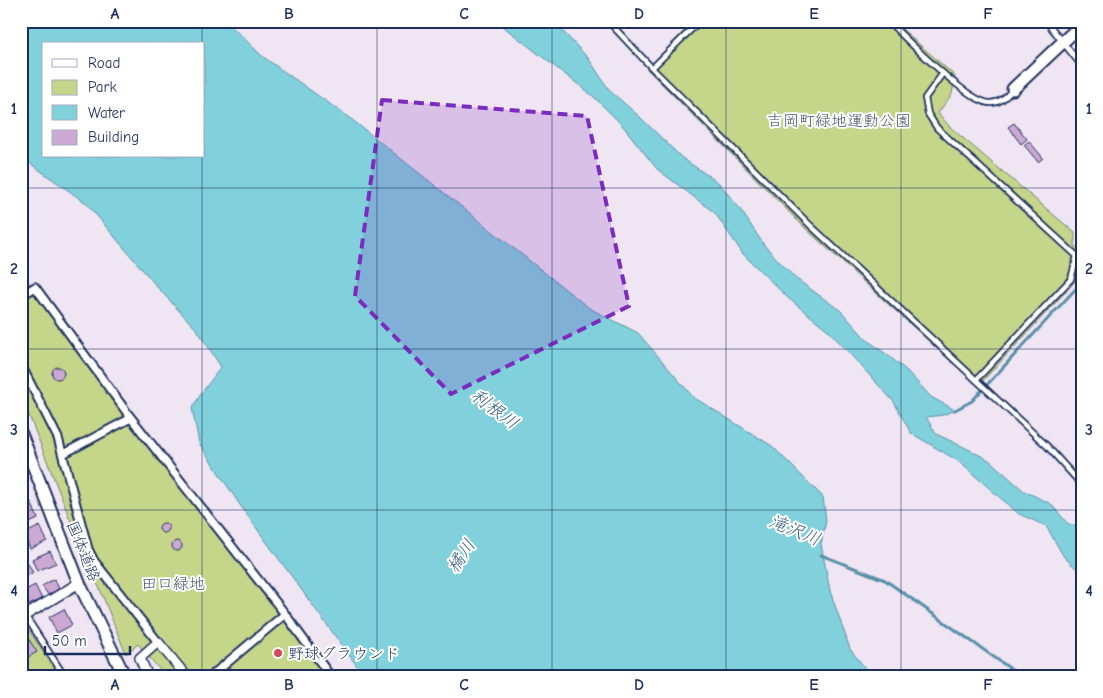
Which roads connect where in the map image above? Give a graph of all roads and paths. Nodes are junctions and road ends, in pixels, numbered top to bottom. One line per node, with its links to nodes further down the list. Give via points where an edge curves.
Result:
1 (608, 21): 8 (lane)
2 (700, 21): 8 (lane)
3 (888, 21): 9 (lane)
4 (1046, 21): 6 (lane)
5 (1082, 24): 6 (street)
6 (1063, 42): 7 (lane); 10 (street)
7 (1082, 66)
8 (652, 68): 13 (lane, via 810,225)
9 (943, 73): 10 (lane, via 988,104 1003,99); 13 (lane, via 925,98 928,114 937,128 1077,256 1071,279)
10 (1013, 89)
11 (21, 296): 14 (street, via 35,287)
12 (21, 365): 16 (street)
13 (976, 380): 17 (lane, via 1047,446)
14 (131, 418): 16 (street); 20 (street)
15 (21, 434): 18 (street, 国体道路)
16 (63, 454): 21 (street, via 94,561)
17 (1082, 485)
18 (79, 583): 19 (street); 23 (street, 国体道路)
19 (23, 614): 22 (lane)
20 (285, 614): 26 (street); 27 (street)
21 (158, 642): 24 (street, via 140,658); 25 (street)
22 (64, 677)
23 (125, 677)
24 (148, 677)
25 (187, 677)
26 (210, 677)
27 (331, 677)

